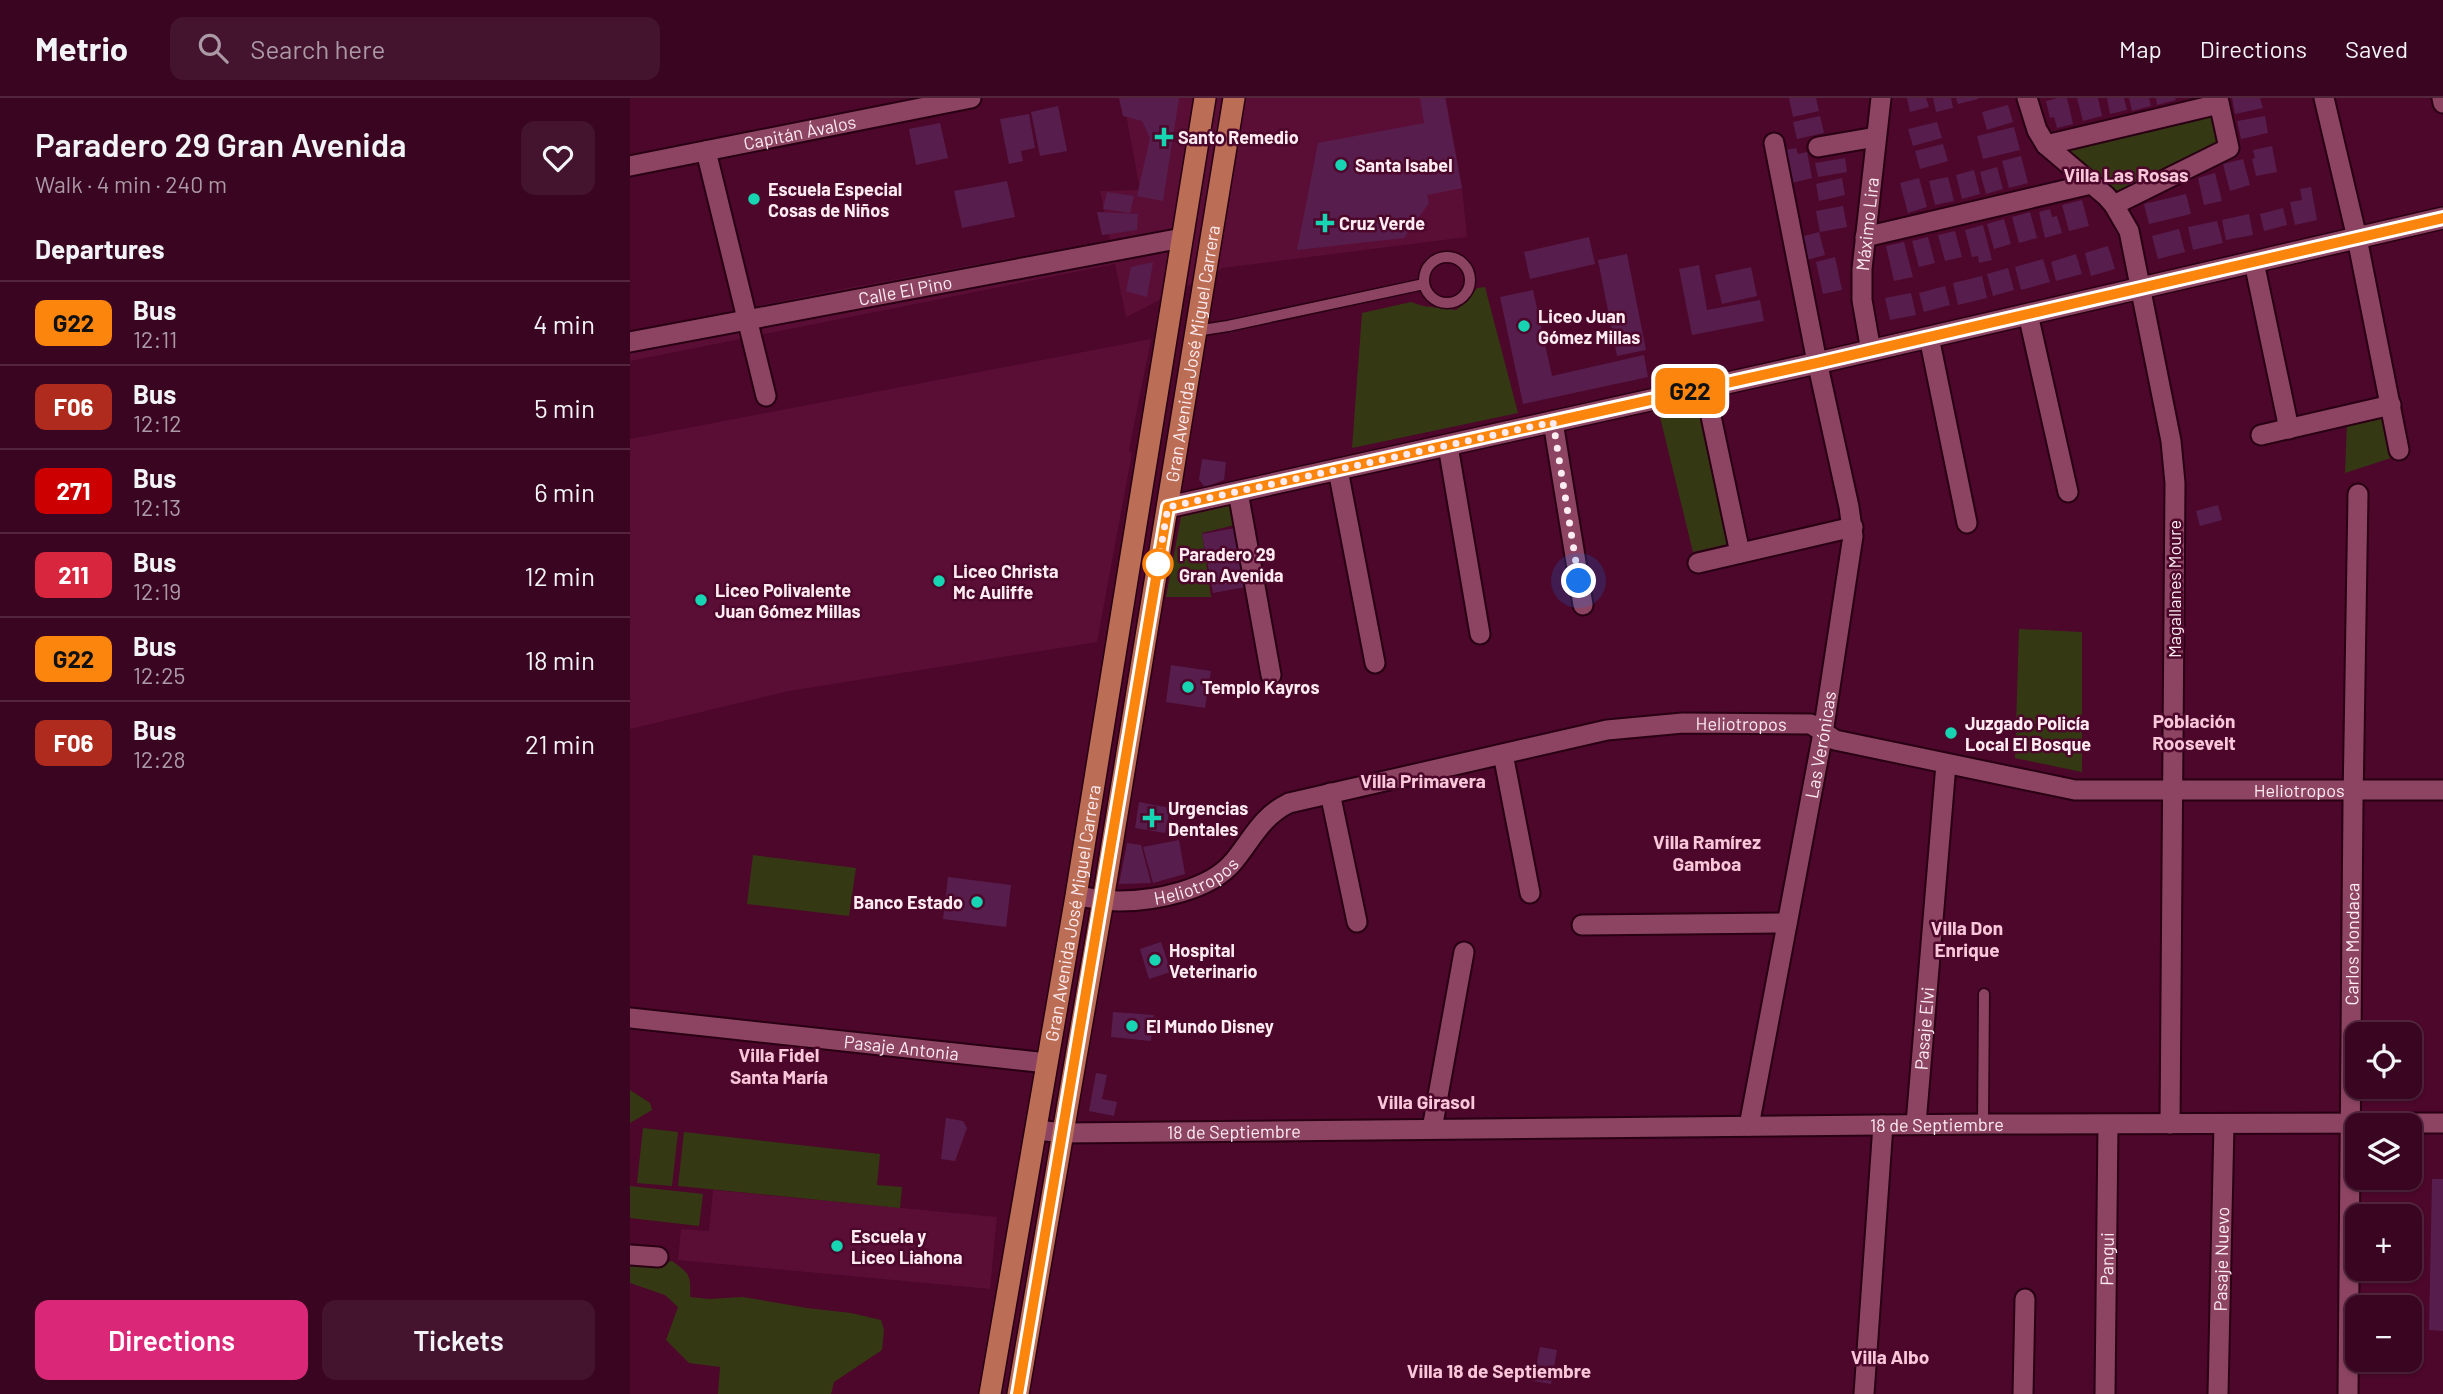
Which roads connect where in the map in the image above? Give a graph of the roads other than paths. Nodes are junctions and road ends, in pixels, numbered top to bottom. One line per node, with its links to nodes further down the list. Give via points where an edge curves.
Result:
1 (971, 98): 12 (street, Capitán Ávalos)
2 (1205, 98): 18 (main road, Gran Avenida José Miguel Carrera)
3 (1234, 98): 20 (main road, Gran Avenida José Miguel Carrera)
4 (1881, 98): 8 (street, Máximo Lira)
5 (2026, 98): 10 (street, Magallanes Moure)
6 (2324, 98): 19 (street)
7 (2218, 101): 10 (street); 15 (street, via 2229,148)
8 (1876, 137): 11 (street); 17 (street, Máximo Lira)
9 (1774, 143): 30 (street, Las Verónicas)
10 (2046, 145): 14 (street, Magallanes Moure)
11 (1818, 147)
12 (706, 151): 13 (street, Capitán Ávalos); 25 (street)
13 (630, 166)
14 (2091, 184): 15 (street, Magallanes Moure); 17 (street)
15 (2114, 205): 23 (street, Magallanes Moure, via 2129,231)
16 (2443, 218): 19 (street)
17 (1865, 237): 29 (street, Máximo Lira, via 1862,300)
18 (1182, 238): 20 (main road, via 1196,246); 25 (street, Calle El Pino); 40 (main road, Gran Avenida José Miguel Carrera)
19 (2357, 238): 21 (street); 33 (street)
20 (1207, 261): 26 (main road, Gran Avenida José Miguel Carrera)
21 (2254, 262): 23 (street); 35 (street)
22 (1424, 284): 22 (lane, via 1432,297 1455,302 1467,293 1471,278 1461,261 1445,257 1431,263); 26 (lane)
23 (2142, 288): 24 (street); 57 (street, Magallanes Moure, via 2174,461)
24 (2028, 314): 27 (street); 42 (street)
25 (748, 319): 28 (street, Calle El Pino); 32 (street)
26 (1196, 331): 44 (main road, Gran Avenida José Miguel Carrera)
27 (1929, 337): 29 (street); 45 (street)
28 (630, 342)
29 (1871, 351): 30 (street)
30 (1817, 363): 31 (street); 46 (street, Las Verónicas)
31 (1705, 388): 34 (street); 47 (street)
32 (766, 396)
33 (2390, 405): 35 (street); 38 (street)
34 (1553, 422): 37 (street); 49 (street)
35 (2289, 429): 36 (street)
36 (2261, 435)
37 (1448, 446): 39 (street); 50 (street)
38 (2399, 450)
39 (1338, 470): 41 (street); 51 (street)
40 (1143, 478): 44 (main road, via 1152,494); 61 (main road, Gran Avenida José Miguel Carrera)
41 (1238, 492): 44 (street); 52 (street)
42 (2067, 492)
43 (2358, 494): 58 (street, Carlos Mondaca)
44 (1168, 507): 62 (main road, Gran Avenida José Miguel Carrera)
45 (1967, 523)
46 (1853, 527): 47 (street); 53 (street, Las Verónicas)
47 (1741, 553): 48 (street)
48 (1698, 563)
49 (1583, 605)
50 (1480, 634)
51 (1375, 663)
52 (1271, 675)
53 (1823, 733): 54 (street, Heliotropos, via 1811,724 1654,724); 55 (street, Heliotropos, via 1835,740); 64 (street, Las Verónicas)
54 (1503, 754): 59 (street, Heliotropos); 60 (street)
55 (1946, 764): 57 (street, Heliotropos, via 2075,790); 78 (street, Pasaje Elvi)
56 (2443, 790): 58 (street, Heliotropos)
57 (2173, 791): 58 (street, Heliotropos); 74 (street, Magallanes Moure)
58 (2353, 791): 70 (street, Carlos Mondaca)
59 (1330, 793): 62 (street, Heliotropos, via 1289,803 1270,814 1232,864 1205,884 1148,898); 63 (street)
60 (1530, 893)
61 (1076, 896): 62 (street, Heliotropos); 69 (main road, Gran Avenida José Miguel Carrera)
62 (1103, 900): 83 (main road, Gran Avenida José Miguel Carrera)
63 (1357, 922)
64 (1787, 923): 65 (street); 80 (street, Las Verónicas)
65 (1582, 925)
66 (1464, 952): 81 (street)
67 (1984, 994): 73 (lane)
68 (630, 1018): 69 (street, Pasaje Antonia)
69 (1047, 1063): 82 (main road, Gran Avenida José Miguel Carrera)
70 (2351, 1113)
71 (2422, 1123): 72 (street, 18 de Septiembre)
72 (2443, 1123)
73 (1983, 1124): 78 (street, 18 de Septiembre); 79 (street, 18 de Septiembre)
74 (2170, 1124): 75 (street, 18 de Septiembre); 79 (street, 18 de Septiembre)
75 (2224, 1124): 76 (street, 18 de Septiembre); 93 (street, Pasaje Nuevo)
76 (2345, 1124)
77 (1882, 1125): 78 (street, 18 de Septiembre); 80 (street, 18 de Septiembre); 90 (street)
78 (1916, 1125)
79 (2108, 1125): 92 (street, Pangui)
80 (1749, 1126): 81 (street, 18 de Septiembre)
81 (1432, 1129): 83 (street, 18 de Septiembre)
82 (1036, 1130): 83 (street, 18 de Septiembre); 88 (main road, Gran Avenida José Miguel Carrera)
83 (1063, 1133): 89 (main road, Gran Avenida José Miguel Carrera)
84 (2350, 1190): 94 (street, Carlos Mondaca)
85 (630, 1255): 86 (street)
86 (658, 1257)
87 (2025, 1299): 91 (street)
88 (990, 1394)
89 (1018, 1394)
90 (1864, 1394)
91 (2023, 1394)
92 (2105, 1394)
93 (2218, 1394)
94 (2348, 1394)

